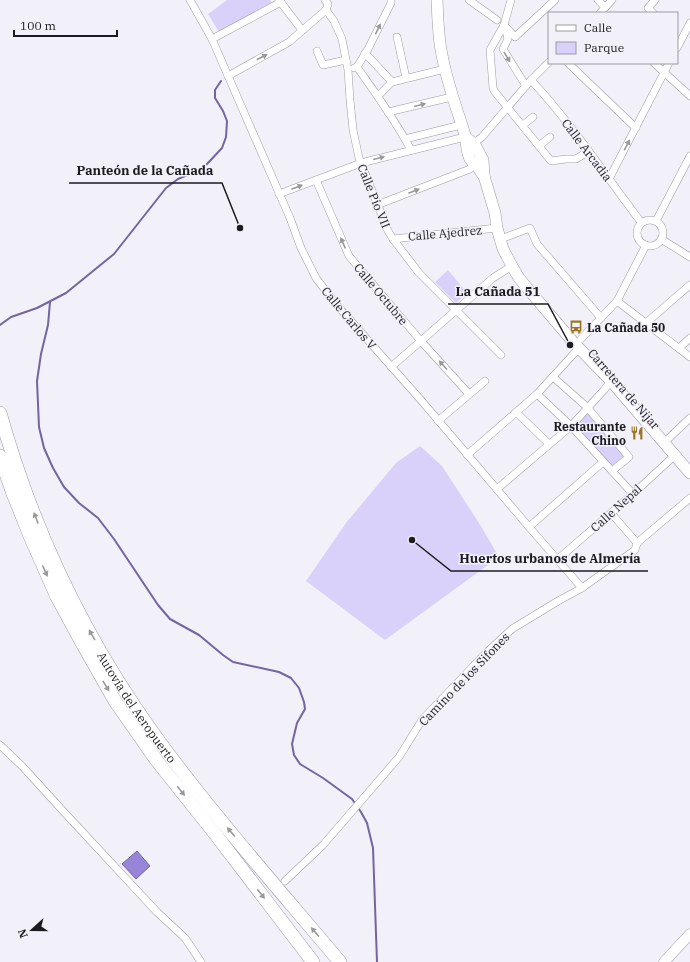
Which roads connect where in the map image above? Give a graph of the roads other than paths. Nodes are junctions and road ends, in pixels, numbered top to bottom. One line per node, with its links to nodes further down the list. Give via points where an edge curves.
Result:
1 (190, 0): 21 (street, Calle Carlos V)
2 (391, 0): 23 (street, one-way to 2)
3 (438, 0): 30 (main road, via 438,25)
4 (469, 0): 15 (street)
5 (511, 0): 17 (street)
6 (555, 0): 17 (street, via 515,37)
7 (598, 0): 12 (street)
8 (612, 0): 12 (street)
9 (655, 0): 14 (street, via 648,8)
10 (280, 1): 18 (street); 21 (street)
11 (327, 3): 18 (street); 24 (street, Calle Pío VII, via 342,39)
12 (606, 7): 13 (street)
13 (601, 12)
14 (653, 12)
15 (497, 20)
16 (690, 23): 20 (street)
17 (504, 25): 37 (street, one-way to 37, via 508,39 503,49); 41 (street, via 490,50 494,92)
18 (302, 30): 33 (street, one-way to 18, via 289,42)
19 (397, 37): 34 (street)
20 (679, 37)
21 (212, 39): 33 (street, Calle Carlos V)
22 (317, 51): 24 (street, via 323,65)
23 (365, 54): 29 (street); 36 (street)
24 (346, 60): 31 (street, Calle Pío VII)
25 (548, 63): 35 (street)
26 (569, 64): 46 (street)
27 (655, 64): 32 (street)
28 (668, 64): 32 (street)
29 (357, 68): 31 (street); 38 (street)
30 (444, 69): 34 (street); 40 (main road)
31 (348, 70): 54 (street, Calle Pío VII, via 353,130)
32 (664, 72): 39 (street); 46 (street)
33 (228, 76): 58 (street, Calle Carlos V)
34 (406, 78): 36 (street)
35 (531, 80): 37 (street); 52 (street, Calle Arcadia)
36 (392, 82): 38 (street)
37 (526, 86): 41 (street)
38 (378, 96): 42 (street)
39 (690, 96)
40 (452, 97): 42 (street, one-way to 40); 44 (main road)
41 (508, 107): 45 (street); 49 (street, via 482,137)
42 (388, 112): 48 (street)
43 (533, 117): 45 (street)
44 (461, 125): 48 (street); 49 (main road)
45 (523, 125): 50 (street)
46 (636, 128): 56 (street, one-way to 46)
47 (550, 137): 50 (street)
48 (405, 139): 51 (street)
49 (470, 143): 51 (street); 55 (main road, Carretera de Níjar, via 467,152)
50 (539, 146): 52 (street, via 551,162 576,159)
51 (411, 150): 54 (street, one-way to 51)
52 (589, 151): 56 (street, Calle Arcadia)
53 (690, 156): 61 (street)
54 (360, 163): 57 (street); 59 (street, Calle Pío VII)
55 (477, 163): 59 (street, one-way to 55, via 470,169); 60 (main road, Carretera de Níjar, via 484,176)
56 (609, 179): 62 (street, Calle Arcadia)
57 (316, 180): 58 (street, one-way to 57); 76 (street, Calle Octubre, one-way to 57, via 349,256)
58 (279, 194): 81 (street, Calle Carlos V, via 316,278)
59 (377, 205): 65 (street, Calle Pío VII)
60 (495, 213): 63 (main road, Carretera de Níjar); 64 (main road, Carretera de Níjar)
61 (656, 221): 62 (street, via 648,219); 66 (street, via 662,227)
62 (641, 222): 67 (street, via 637,231 638,240)
63 (497, 228): 65 (street, Calle Ajedrez); 69 (main road, Carretera de Níjar, via 503,249)
64 (506, 237): 73 (street, via 530,228 537,244); 77 (main road, Carretera de Níjar, via 526,276)
65 (393, 239): 72 (street, Calle Pío VII, via 419,273)
66 (661, 239): 67 (street, via 655,245); 68 (street)
67 (646, 245): 71 (street)
68 (690, 257)
69 (512, 266): 72 (street, via 492,278); 77 (main road, Carretera de Níjar, via 528,289)
70 (690, 285): 74 (street)
71 (617, 301): 73 (street); 74 (street)
72 (455, 310): 76 (street); 79 (street, Calle Pío VII)
73 (600, 318): 77 (street)
74 (646, 323): 78 (street)
75 (690, 338): 78 (street)
76 (420, 340): 81 (street); 85 (street, Calle Octubre, one-way to 76)
77 (580, 344): 82 (street); 84 (main road, Carretera de Níjar); 93 (main road, Carretera de Níjar, via 614,376)
78 (679, 348): 80 (street)
79 (501, 355)
80 (690, 357)
81 (391, 367): 91 (street, Calle Carlos V)
82 (552, 377): 86 (street); 87 (street)
83 (484, 381): 85 (street)
84 (611, 381): 87 (street); 97 (main road, Carretera de Níjar)
85 (469, 394): 91 (street)
86 (537, 394): 88 (street); 92 (street)
87 (587, 407): 92 (street); 100 (street, via 629,457)
88 (516, 412): 94 (street); 95 (street)
89 (0, 413): 115 (highway, Autovía del Aeropuerto, one-way to 89, via 190,783 115,675 52,557 12,453)
90 (690, 418): 93 (street)
91 (438, 421): 95 (street, Calle Carlos V)
92 (571, 426): 94 (street); 98 (street)
93 (668, 439): 99 (main road, Carretera de Níjar)
94 (549, 444): 102 (street)
95 (467, 454): 102 (street, Calle Carlos V)
96 (0, 456): 114 (highway, Autovía del Aeropuerto, one-way to 114, via 30,536 57,597 115,701 157,761)
97 (674, 456): 101 (main road, Carretera de Níjar); 103 (street, Calle Nepal)
98 (603, 462): 100 (street); 106 (street)
99 (690, 465)
100 (612, 472): 103 (street)
101 (690, 473)
102 (496, 489): 106 (street, Calle Carlos V)
103 (633, 494): 105 (street, Calle Nepal)
104 (690, 498): 107 (street, Camino de los Sifones)
105 (611, 513): 107 (street); 108 (street, Calle Nepal)
106 (529, 527): 108 (street, Calle Carlos V)
107 (637, 543): 109 (street, Camino de los Sifones, via 635,550)
108 (557, 560): 109 (street, Calle Carlos V)
109 (582, 588): 111 (street, Camino de los Sifones, via 512,629 484,656 422,720 399,757 323,845)
110 (0, 745): 113 (street, via 157,912 185,938)
111 (285, 881)
112 (690, 934): 116 (street)
113 (201, 962)
114 (314, 962)
115 (340, 962)
116 (664, 962)

